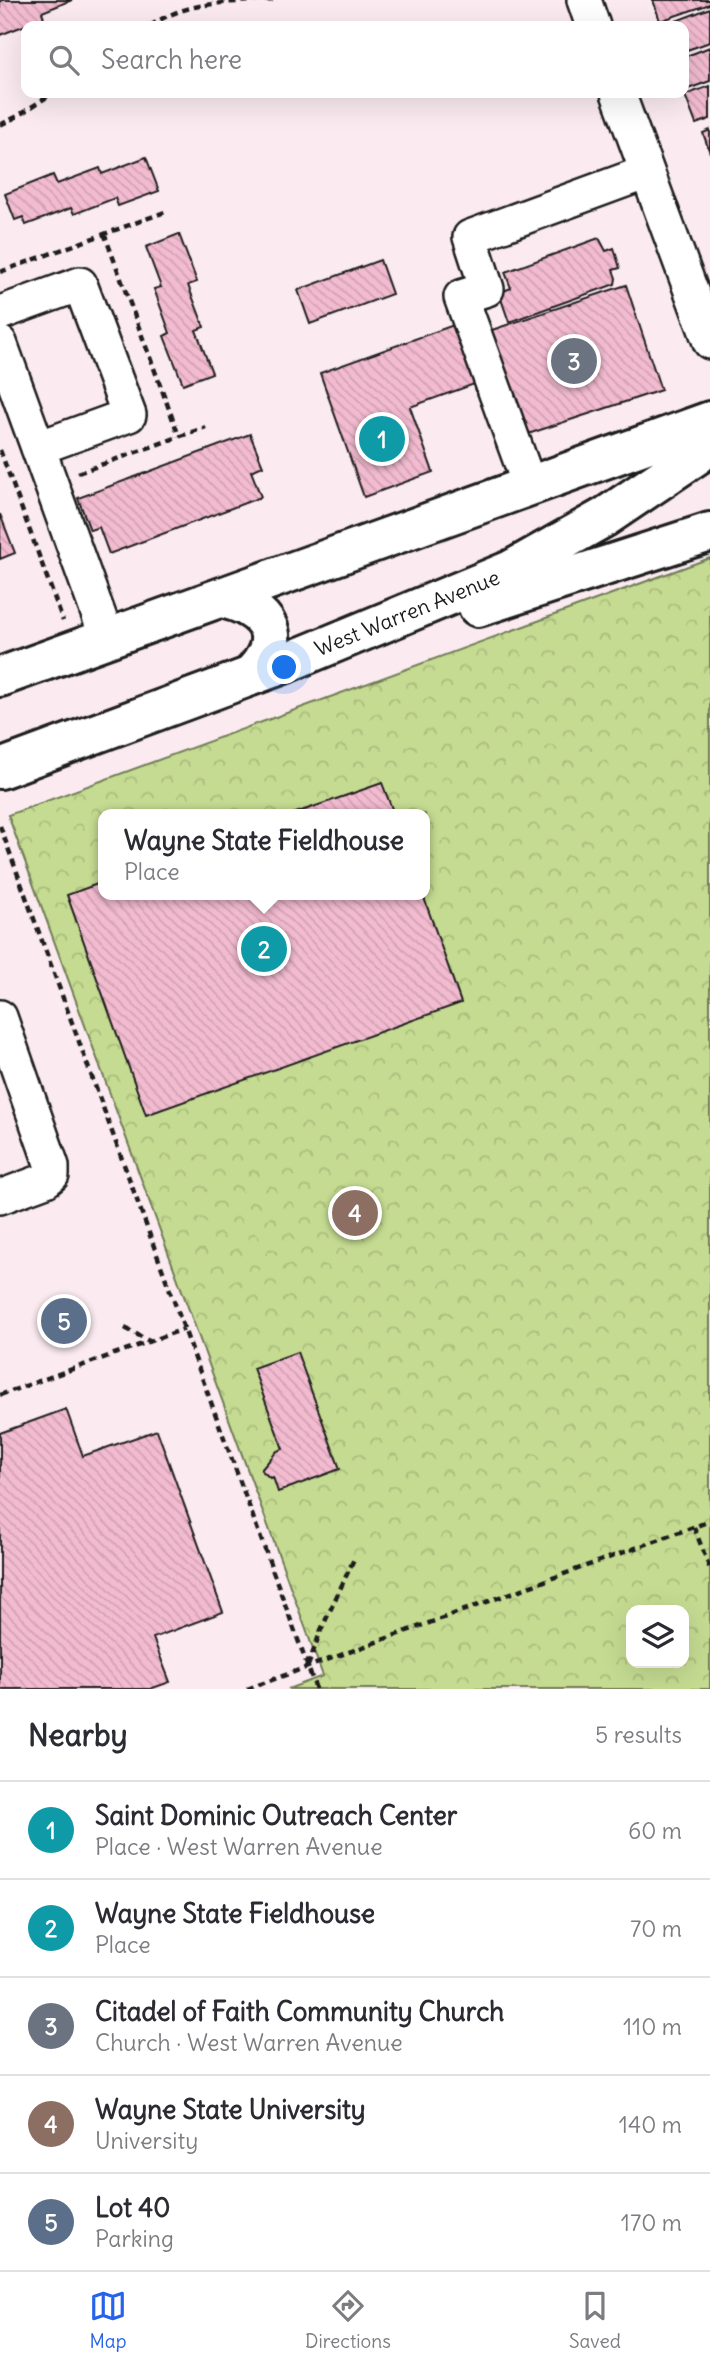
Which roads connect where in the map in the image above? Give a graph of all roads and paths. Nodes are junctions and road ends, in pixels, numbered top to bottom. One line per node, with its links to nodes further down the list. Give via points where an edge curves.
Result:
1 (273, 0): 3 (path)
2 (584, 0): 5 (street)
3 (199, 2): 4 (path)
4 (157, 21)
5 (591, 21)
6 (45, 98): 8 (path)
7 (620, 98): 9 (street)
8 (0, 125)
9 (647, 172): 14 (street); 23 (street, via 470,237 487,289 461,297)
10 (165, 212): 11 (path)
11 (104, 233): 12 (path); 18 (path)
12 (0, 272)
13 (0, 313): 20 (street, via 80,284 129,415)
14 (710, 342)
15 (0, 343): 20 (street)
16 (710, 421): 23 (main road)
17 (206, 426): 18 (path)
18 (179, 436): 22 (path)
19 (710, 440): 28 (main road, West Warren Avenue, via 669,474 552,549)
20 (38, 448): 27 (street)
21 (0, 450): 26 (path)
22 (72, 475)
23 (530, 487): 25 (main road)
24 (710, 532): 28 (main road, via 310,662)
25 (221, 598): 27 (main road); 29 (main road, via 251,608 268,628 269,652)
26 (63, 622)
27 (107, 638): 30 (main road)
28 (286, 663): 29 (main road, West Warren Avenue)
29 (250, 676): 31 (main road, West Warren Avenue)
30 (0, 677)
31 (0, 769)
32 (0, 825): 36 (path)
33 (0, 1017): 34 (street, via 52,1175)
34 (0, 1197)
35 (125, 1328): 37 (path)
36 (184, 1329): 37 (path); 43 (path)
37 (150, 1341): 38 (path)
38 (0, 1395)
39 (710, 1521): 40 (path)
40 (694, 1527): 42 (path); 43 (path)
41 (354, 1559): 43 (path)
42 (710, 1569)
43 (308, 1667): 44 (path); 45 (path)
44 (247, 1689)
45 (316, 1689)

